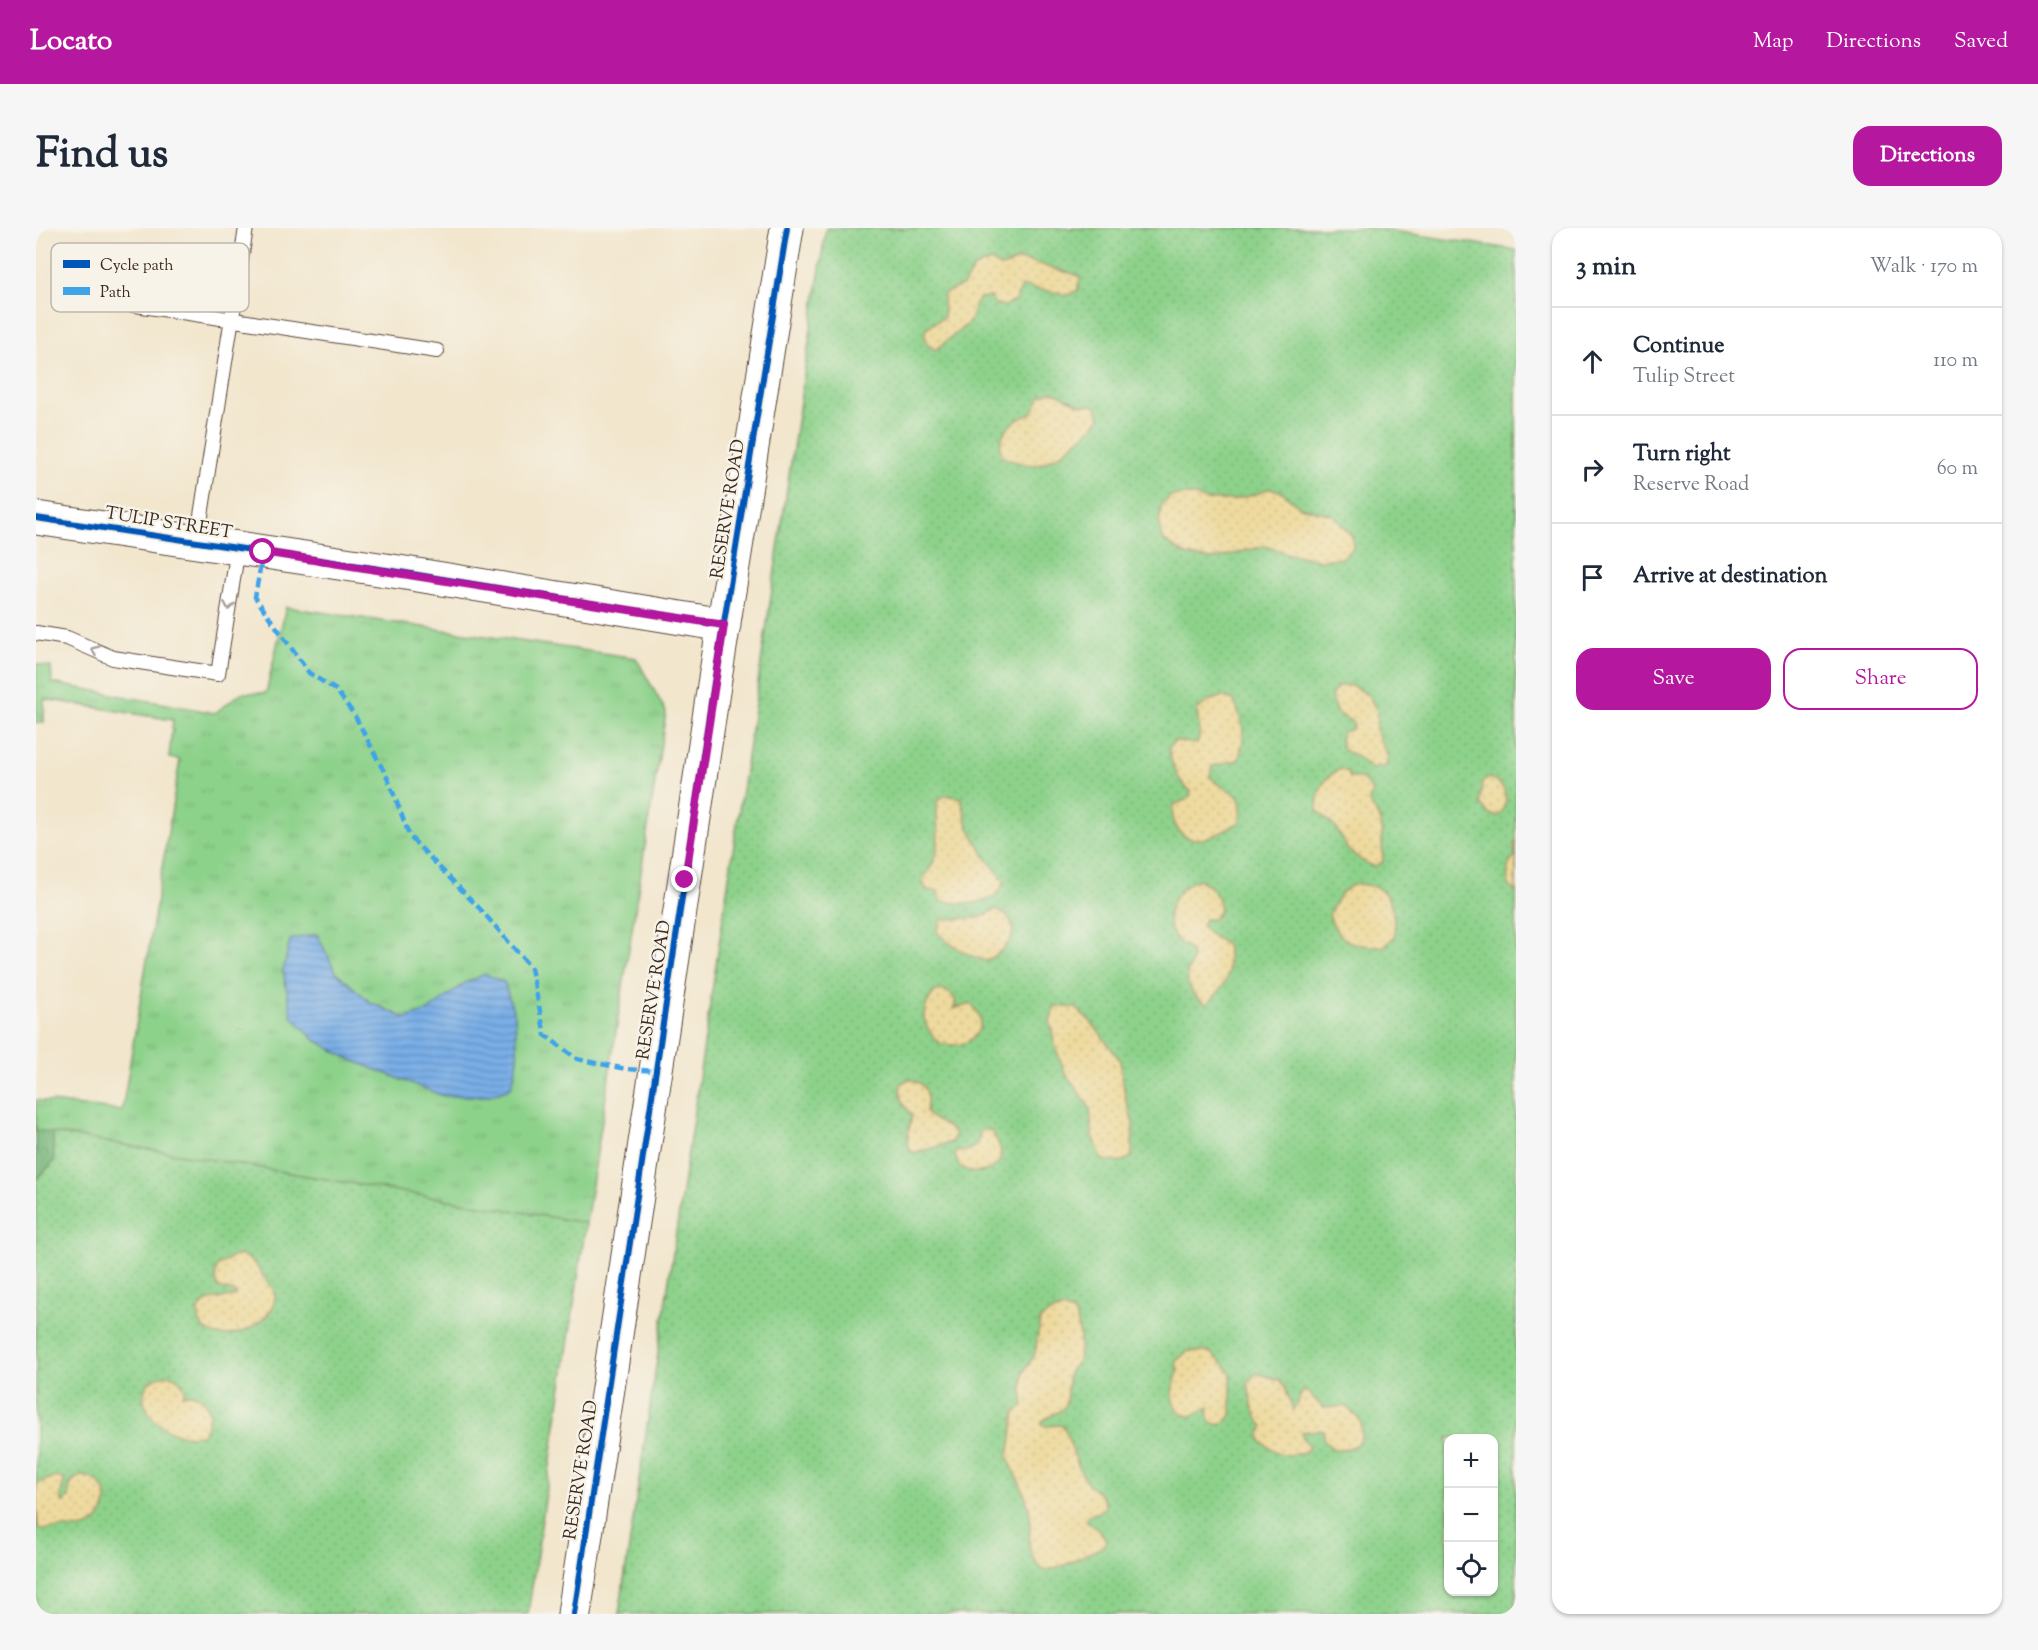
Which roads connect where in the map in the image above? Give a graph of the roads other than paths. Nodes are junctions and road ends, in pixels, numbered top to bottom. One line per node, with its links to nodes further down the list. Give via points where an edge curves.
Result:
1 (246, 228): 3 (lane)
2 (788, 228): 11 (street, RESERVE ROAD)
3 (244, 243)
4 (184, 312): 6 (lane)
5 (233, 312): 6 (lane)
6 (232, 319): 7 (lane); 9 (lane)
7 (436, 351)
8 (36, 518): 9 (street, TULIP STREET)
9 (196, 541): 10 (street, TULIP STREET)
10 (238, 548): 11 (street, TULIP STREET); 12 (lane, one-way to 12, via 218,674 113,658 67,638)
11 (724, 625): 13 (street, RESERVE ROAD)
12 (36, 633)
13 (573, 1614)

